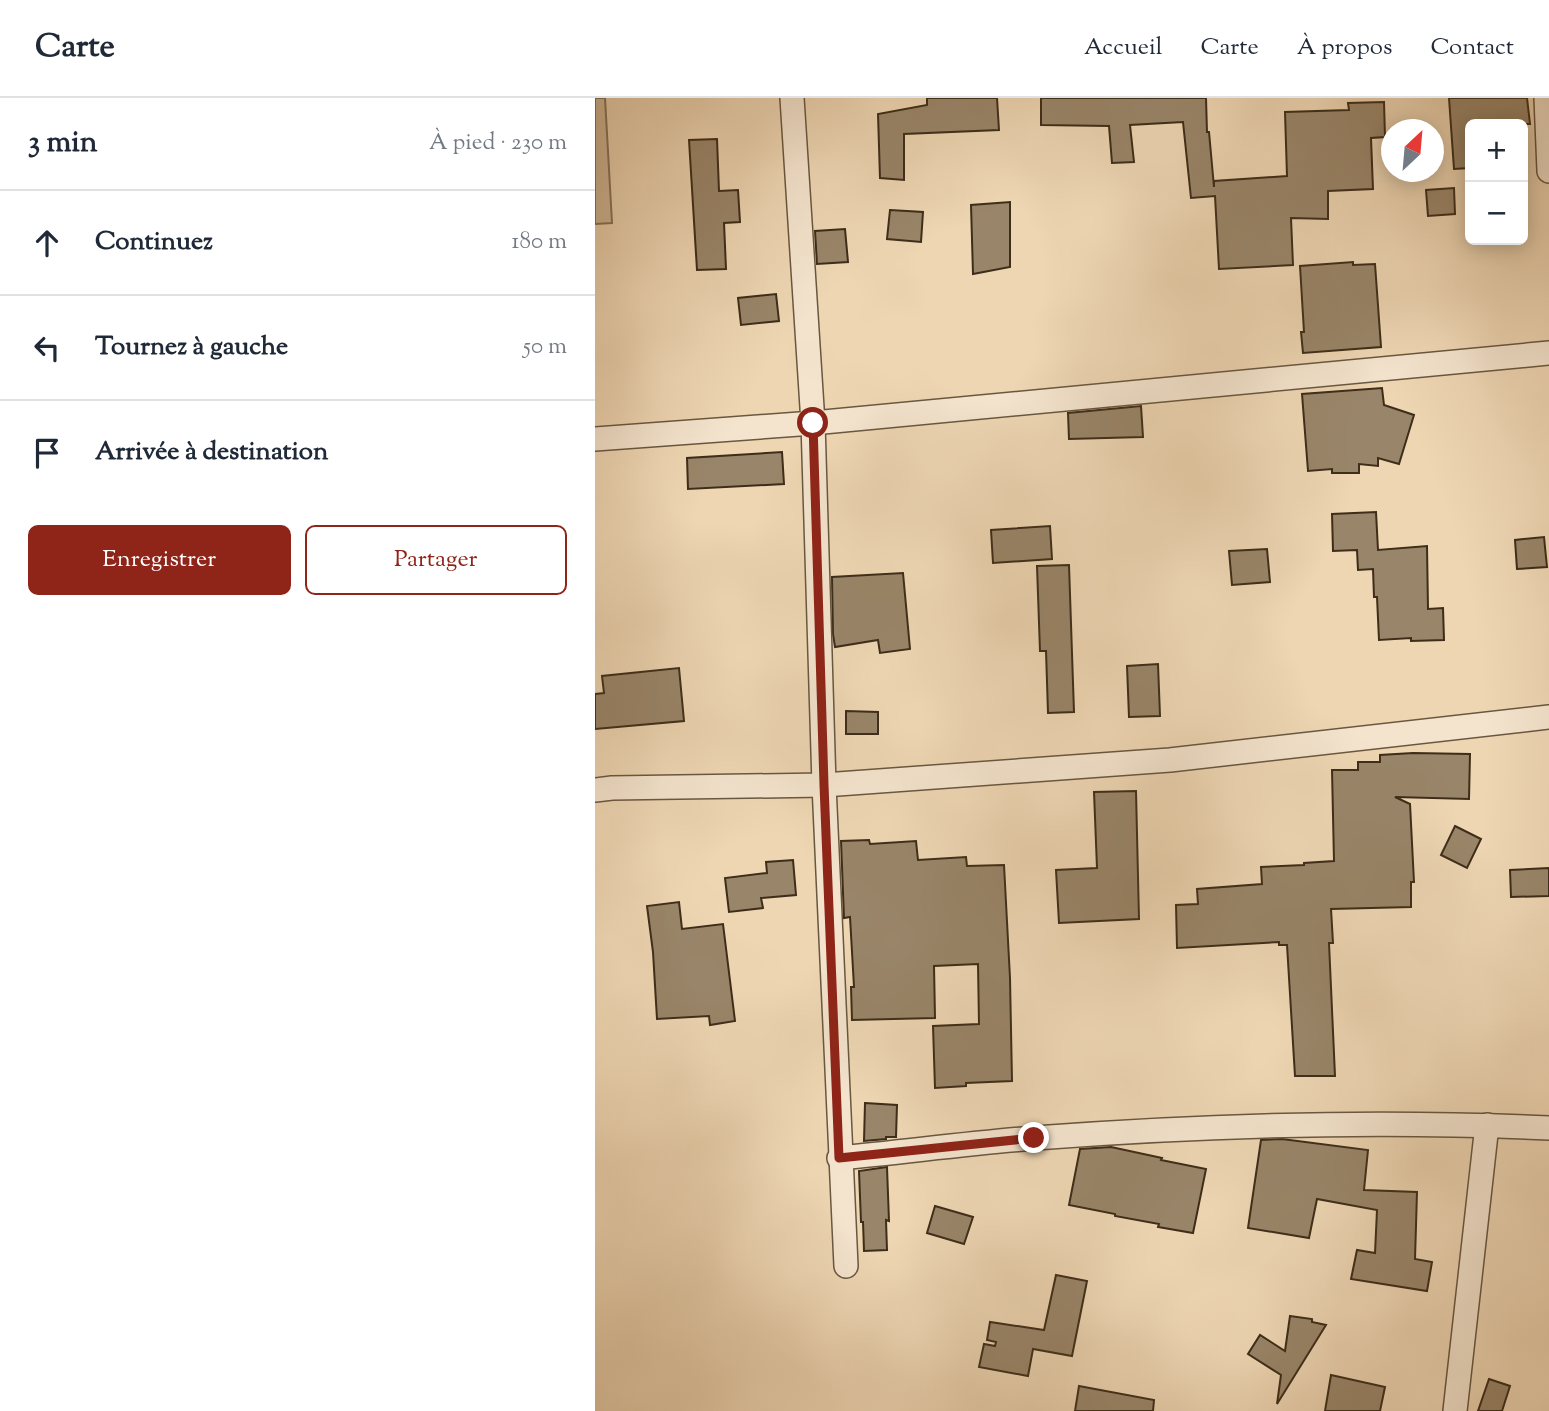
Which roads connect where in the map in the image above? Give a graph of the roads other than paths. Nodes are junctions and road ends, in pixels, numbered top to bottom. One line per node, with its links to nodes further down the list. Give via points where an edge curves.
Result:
1 (792, 98): 5 (street)
2 (1546, 98): 3 (street)
3 (1549, 171)
4 (1549, 353): 5 (street)
5 (813, 423): 6 (street); 8 (street)
6 (595, 439)
7 (1549, 717): 8 (street, via 1170,760)
8 (824, 785): 9 (street); 12 (street)
9 (595, 790)
10 (1487, 1125): 11 (street); 12 (street, via 1287,1124 1034,1138); 14 (street)
11 (1549, 1128)
12 (839, 1158): 13 (street)
13 (845, 1266)
14 (1455, 1411)

